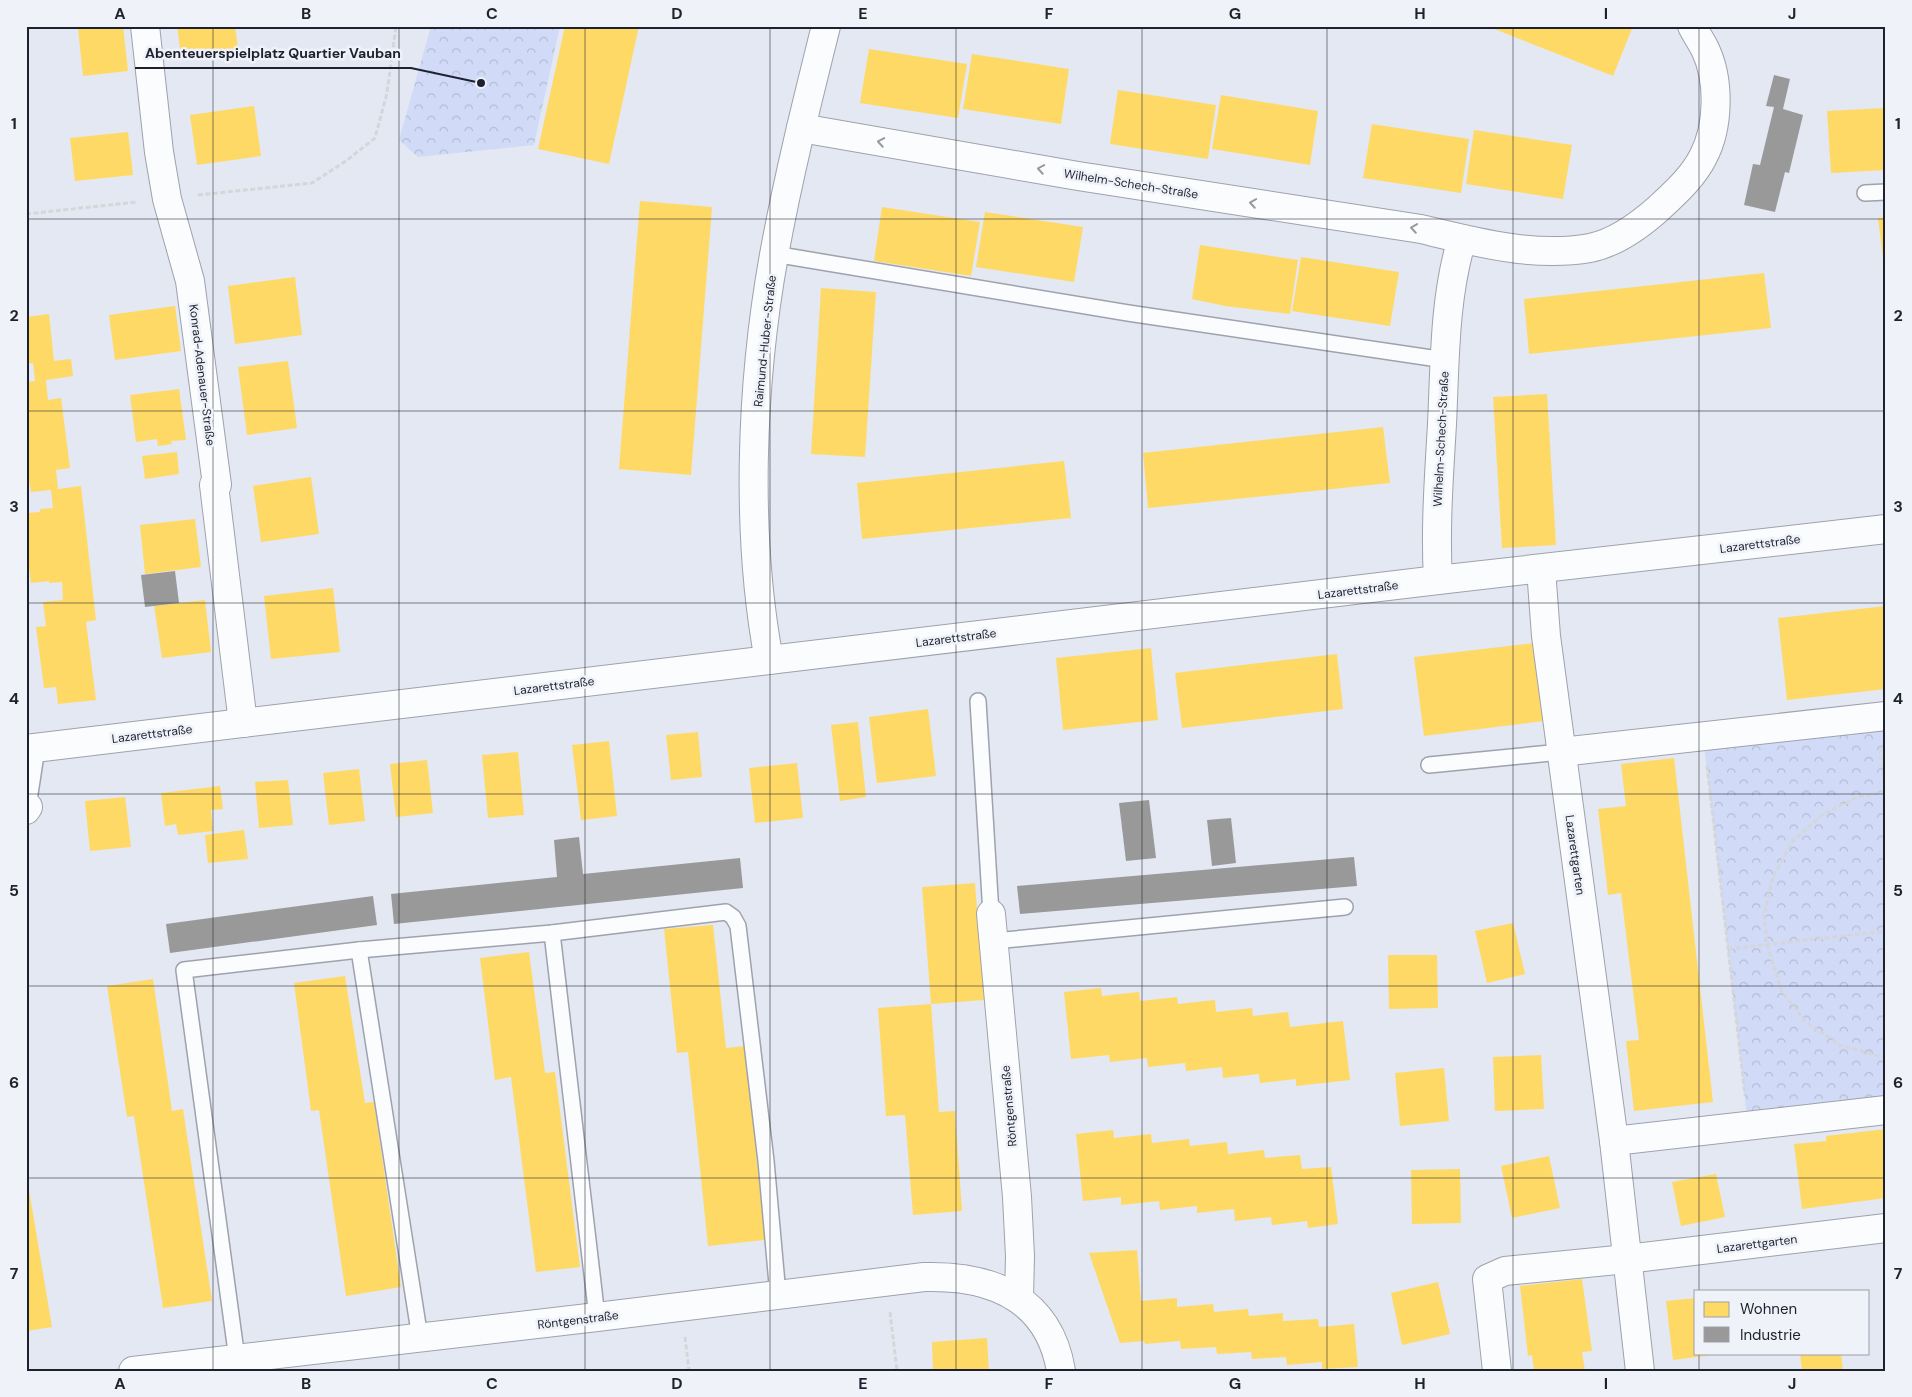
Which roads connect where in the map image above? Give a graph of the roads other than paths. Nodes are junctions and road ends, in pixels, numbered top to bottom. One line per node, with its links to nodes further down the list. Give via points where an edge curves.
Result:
1 (144, 26): 16 (street, Konrad-Adenauer-Straße, via 167,199 190,281)
2 (826, 26): 4 (street, Raimund-Huber-Straße)
3 (1692, 26): 7 (street, Wilhelm-Schech-Straße, via 1706,51 1712,73 1714,116 1704,157 1677,192 1618,238 1592,247 1561,251 1527,250)
4 (801, 128): 7 (street, Wilhelm-Schech-Straße, one-way to 4); 8 (street, Raimund-Huber-Straße)
5 (1886, 192): 6 (lane)
6 (1865, 193)
7 (1462, 238): 9 (street, Wilhelm-Schech-Straße, via 1453,273)
8 (774, 254): 9 (lane, via 1118,311); 13 (street, Raimund-Huber-Straße, via 760,368 755,447 759,596)
9 (1445, 360): 12 (street, Wilhelm-Schech-Straße, via 1437,531)
10 (1886, 529): 11 (street, Lazarettstraße)
11 (1541, 569): 12 (street, Lazarettstraße); 18 (street, Lazarettgarten)
12 (1438, 580): 13 (street, Lazarettstraße)
13 (769, 660): 16 (street, Lazarettstraße)
14 (978, 701): 22 (lane)
15 (1881, 717): 18 (street)
16 (243, 723): 17 (street, Lazarettstraße)
17 (32, 748): 20 (lane)
18 (1561, 752): 19 (lane); 27 (street, Lazarettgarten)
19 (1429, 765)
20 (27, 808)
21 (1345, 907): 24 (lane)
22 (991, 914): 24 (street, Röntgenstraße)
23 (552, 933): 25 (lane); 30 (lane, via 726,912 733,916 738,926 764,1141); 32 (lane)
24 (994, 941): 31 (street, Röntgenstraße, via 1017,1197)
25 (359, 950): 33 (lane); 34 (lane, via 184,970)
26 (1886, 1110): 27 (street)
27 (1614, 1140): 29 (street, Lazarettgarten)
28 (1886, 1228): 29 (street, Lazarettgarten)
29 (1628, 1259): 37 (street, Lazarettgarten, via 1505,1271 1487,1278); 38 (street, Lazarettgarten)
30 (778, 1295): 31 (street, Röntgenstraße, via 932,1277 966,1278 992,1285); 32 (street, Röntgenstraße)
31 (1019, 1298): 36 (street, Röntgenstraße, via 1036,1314 1048,1332)
32 (597, 1318): 33 (street, Röntgenstraße)
33 (420, 1338): 34 (street, Röntgenstraße)
34 (237, 1359): 35 (street, Röntgenstraße)
35 (134, 1371)
36 (1061, 1371)
37 (1497, 1371)
38 (1640, 1371)

